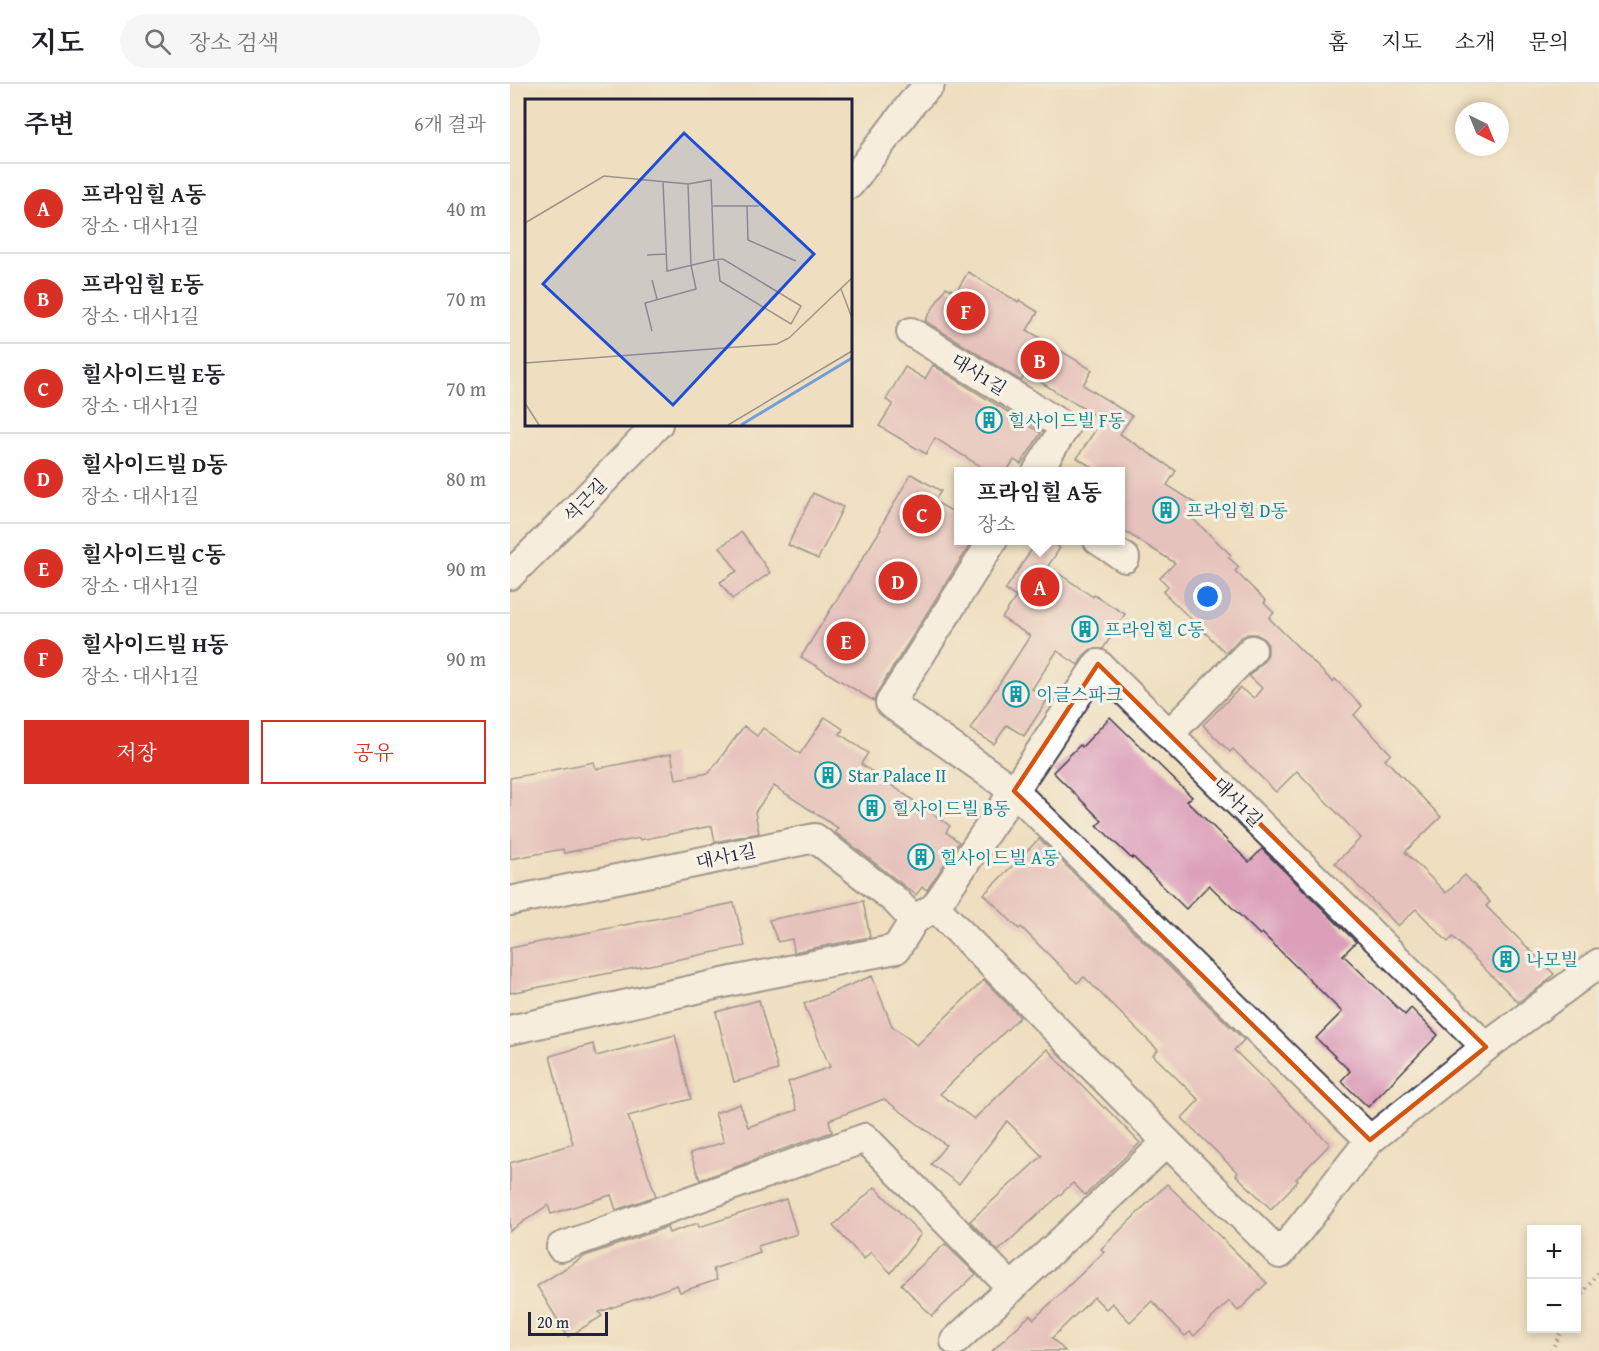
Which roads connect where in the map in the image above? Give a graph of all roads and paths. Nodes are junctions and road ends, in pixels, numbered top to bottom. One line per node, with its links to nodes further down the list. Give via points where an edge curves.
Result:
1 (930, 84): 2 (street)
2 (852, 181)
3 (911, 332): 5 (street, 대사1길, via 1065,427)
4 (656, 426): 9 (street, 석근길)
5 (1040, 467)
6 (990, 545): 12 (street, via 890,703)
7 (1106, 545): 8 (street)
8 (1125, 558)
9 (510, 574)
10 (1252, 650): 11 (street)
11 (1169, 734): 12 (street, 대사1길, via 1098,664); 17 (street, 대사1길)
12 (1014, 792): 14 (street, 대사1길); 18 (street)
13 (510, 901): 14 (street, 대사1길, via 815,838 895,900)
14 (924, 913): 16 (street, 대사1길, via 896,949); 19 (street, 대사1길)
15 (1599, 963): 17 (street, 대사1길)
16 (510, 1030)
17 (1486, 1047): 18 (street, 대사1길)
18 (1370, 1140): 19 (street, 대사1길, via 1280,1254)
19 (1167, 1142): 22 (street)
20 (561, 1247): 22 (street, via 865,1138)
21 (1599, 1270): 23 (path)
22 (1012, 1288): 25 (street)
23 (1581, 1297)
24 (1561, 1333): 26 (path)
25 (956, 1341)
26 (1551, 1351)

